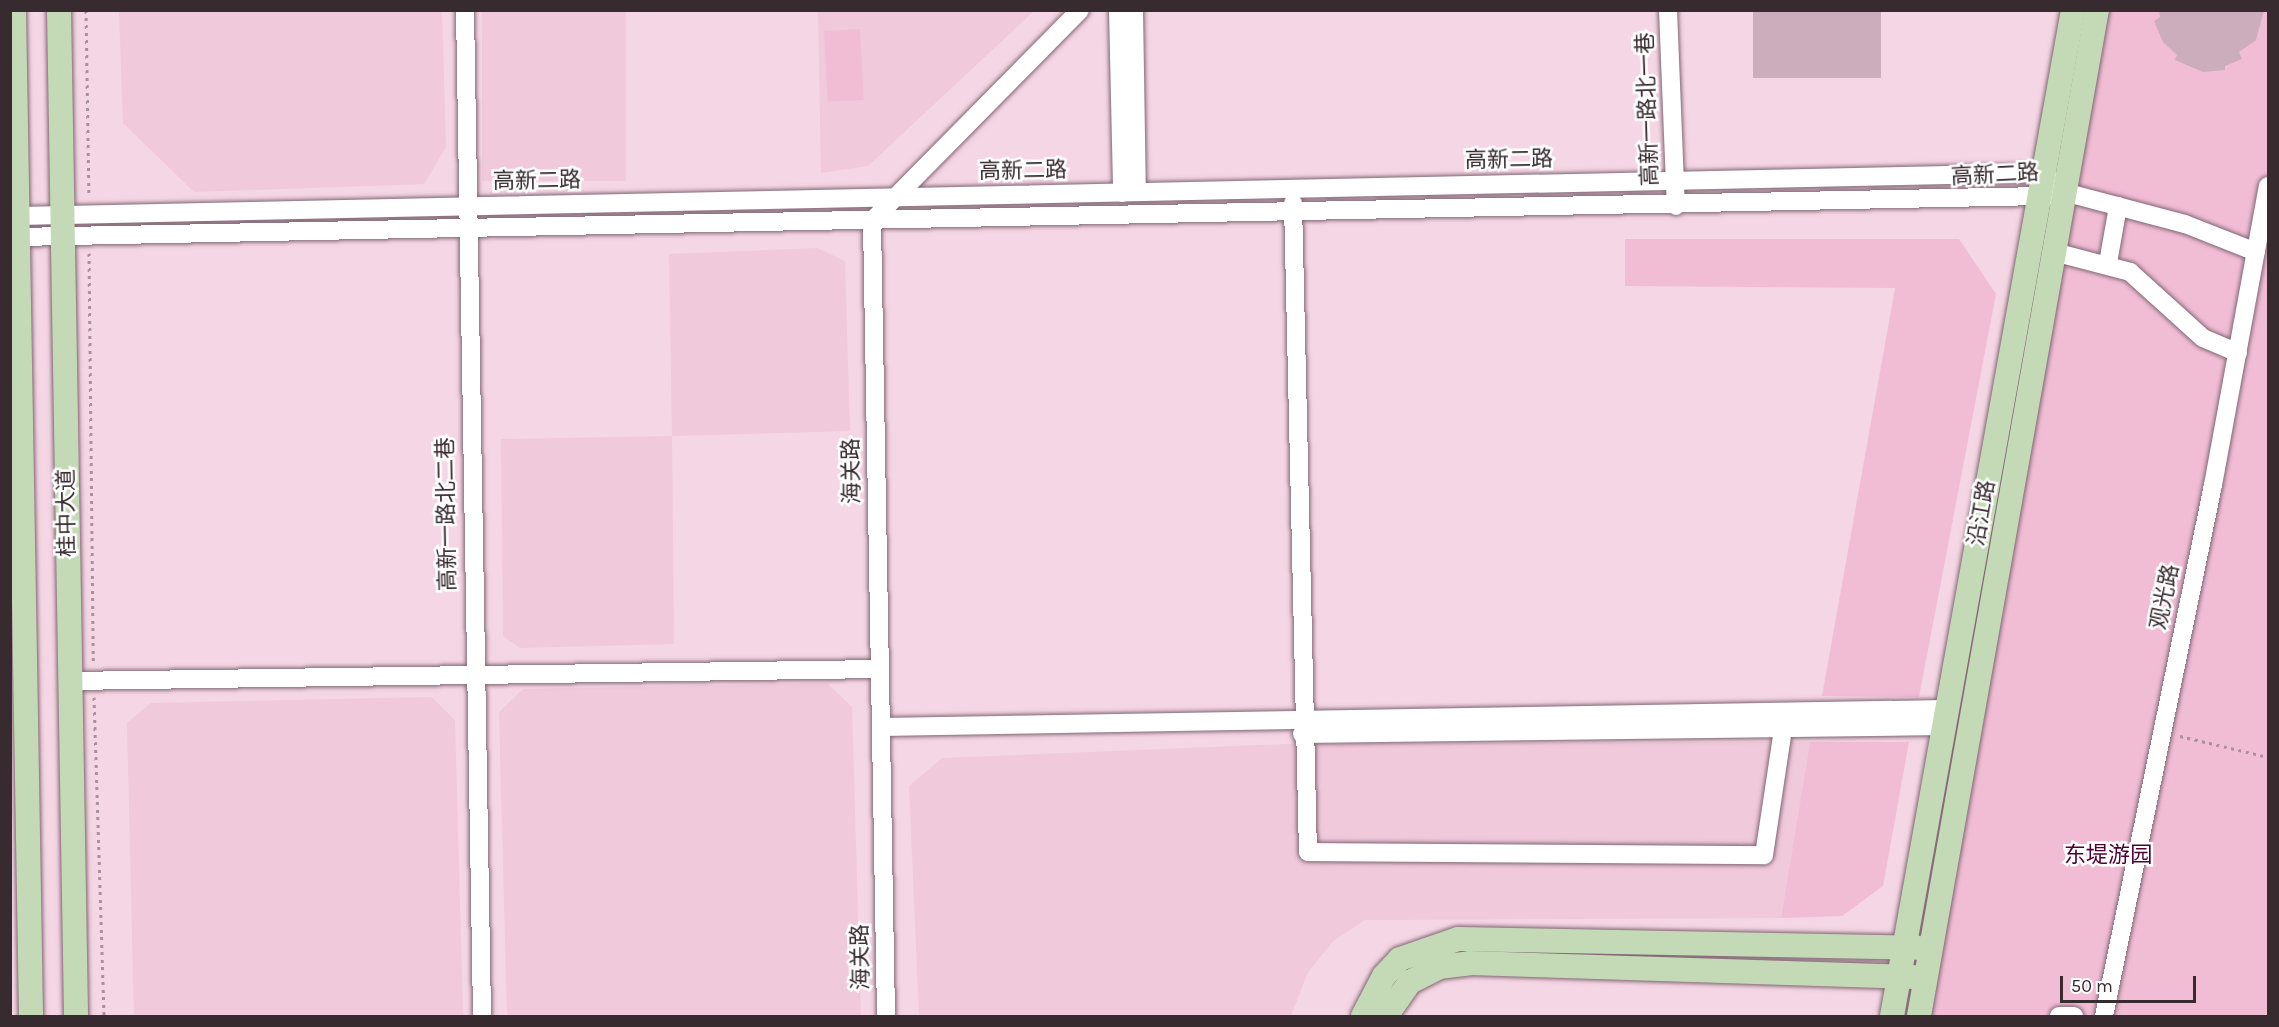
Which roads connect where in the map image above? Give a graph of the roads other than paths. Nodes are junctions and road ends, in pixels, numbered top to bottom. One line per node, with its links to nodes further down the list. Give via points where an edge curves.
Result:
1 (14, 10): 24 (main road, 桂中大道)
2 (59, 10): 23 (main road, 桂中大道)
3 (465, 10): 20 (street, 高新一路北二巷)
4 (1080, 10): 16 (street)
5 (1118, 10): 14 (street)
6 (1134, 10): 14 (street)
7 (1668, 10): 11 (street, 高新一路北一巷)
8 (2073, 10): 10 (main road, 沿江路)
9 (2097, 10): 15 (main road, 沿江路)
10 (2043, 173): 11 (street, 高新二路); 15 (street, 高新二路); 17 (main road, 沿江路)
11 (1675, 180): 13 (street, 高新二路); 18 (street, 高新一路北一巷)
12 (2268, 186): 27 (street, 观光路)
13 (1293, 189): 14 (street, 高新二路); 21 (street)
14 (1130, 192): 16 (street, 高新二路)
15 (2064, 192): 17 (street, 高新二路); 19 (street); 26 (main road, 沿江路)
16 (898, 197): 20 (street, 高新二路); 22 (street)
17 (2038, 200): 18 (street, 高新二路); 33 (main road, 沿江路)
18 (1676, 206): 21 (street, 高新二路)
19 (2118, 206): 27 (street); 28 (street)
20 (467, 207): 23 (street, 高新二路, via 89,215); 25 (street, 高新一路北二巷)
21 (1293, 213): 22 (street, 高新二路); 34 (street)
22 (872, 222): 25 (street, 高新二路); 30 (street, 海关路)
23 (62, 226): 24 (street, 高新二路); 25 (street, 高新二路, via 89,236); 32 (main road, 桂中大道)
24 (18, 227): 41 (main road, 桂中大道)
25 (468, 229): 31 (street, 高新一路北二巷)
26 (2054, 252): 28 (street); 38 (main road, 沿江路)
27 (2256, 252): 29 (street, 观光路)
28 (2108, 263): 29 (street, via 2130,272 2203,338)
29 (2238, 353): 51 (street, 观光路)
30 (880, 669): 31 (street); 35 (street, 海关路)
31 (474, 673): 32 (street); 43 (street, 高新一路北二巷)
32 (82, 681): 42 (main road, 桂中大道)
33 (1946, 718): 34 (street); 36 (street); 37 (main road, 沿江路)
34 (1302, 726): 35 (street); 36 (street); 36 (street, via 1308,852 1764,855)
35 (881, 727): 44 (street, 海关路)
36 (1783, 729)
37 (1904, 948): 38 (main road); 39 (main road, 沿江路); 45 (main road, via 1458,939 1400,959 1384,976)
38 (1930, 948): 40 (main road, 沿江路)
39 (1899, 976): 40 (main road); 46 (main road, via 1470,963 1439,967 1410,982); 47 (main road, 沿江路)
40 (1925, 978): 48 (main road, 沿江路)
41 (31, 1017)
42 (76, 1017)
43 (482, 1017)
44 (886, 1017)
45 (1363, 1017)
46 (1386, 1017)
47 (1892, 1017)
48 (1919, 1017)
49 (2059, 1017): 50 (street)
50 (2074, 1017)
51 (2104, 1017)

